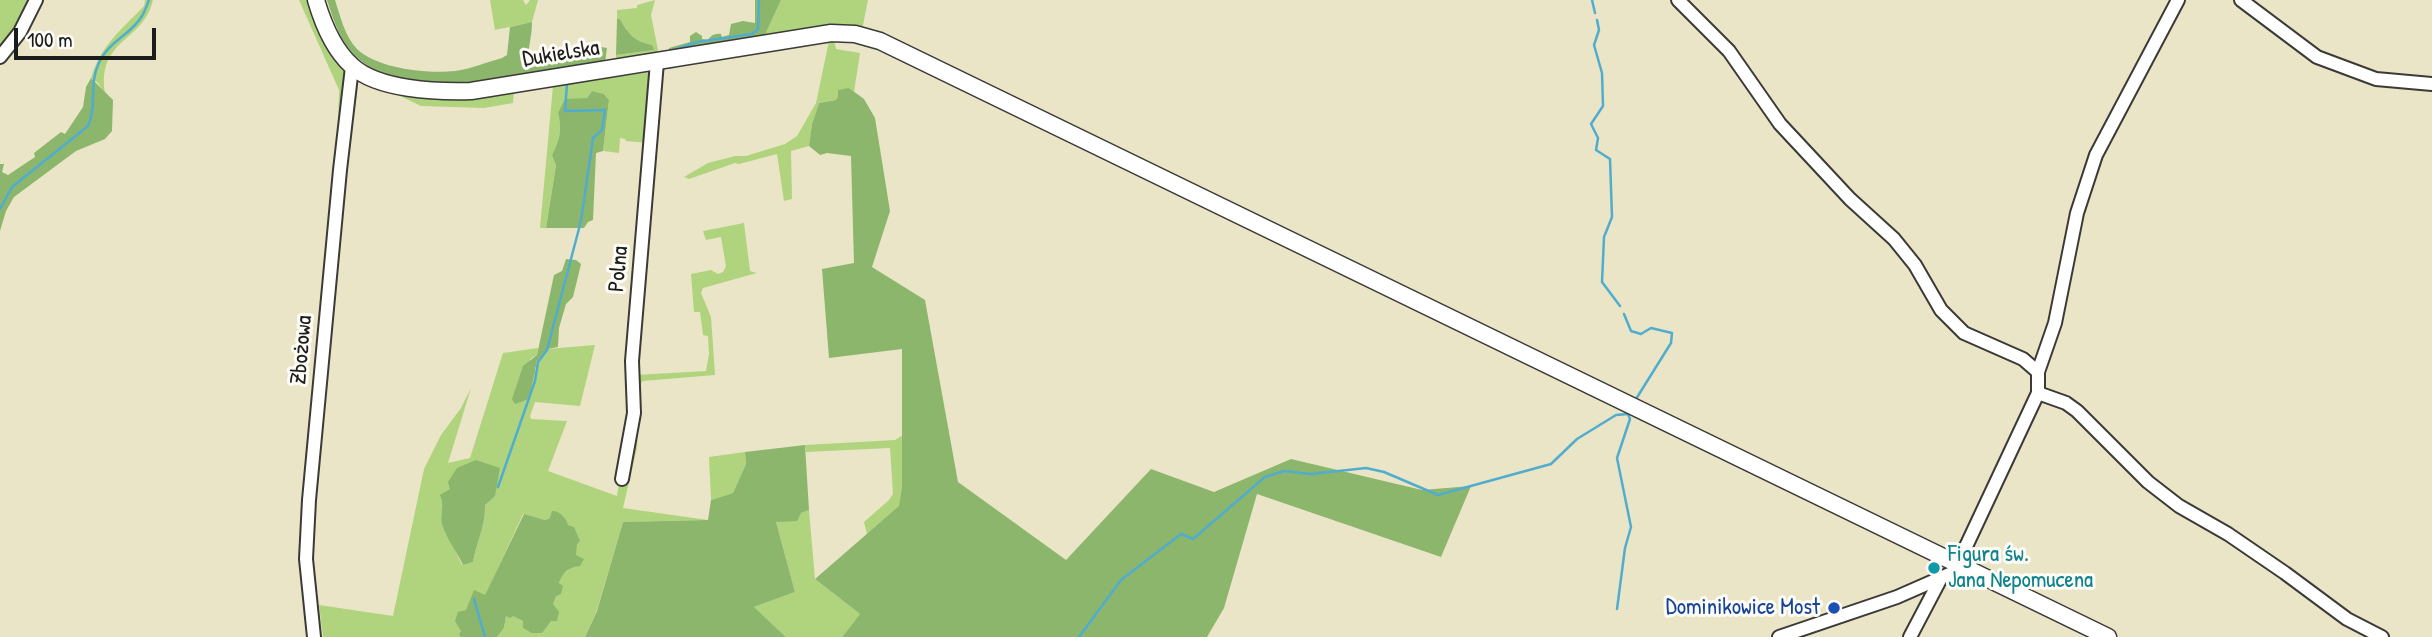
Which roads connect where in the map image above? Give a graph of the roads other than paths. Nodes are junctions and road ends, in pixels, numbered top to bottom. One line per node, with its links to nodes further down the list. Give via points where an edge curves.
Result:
1 (36, 0): 6 (street, via 20,32)
2 (316, 0): 8 (main road, Dukielska, via 335,46)
3 (1678, 0): 10 (street, via 1729,51 1780,124 1894,239 1956,326 2022,359)
4 (2178, 0): 10 (street, via 2096,155 2077,213 2055,323)
5 (2241, 0): 9 (street, via 2317,57 2376,79)
6 (0, 57)
7 (657, 62): 8 (main road, Dukielska, via 440,92 384,82); 12 (street, Polna, via 632,361 634,413); 13 (main road, Dukielska, via 831,33 880,41)
8 (352, 67): 15 (street, Zbożowa, via 309,500 306,559)
9 (2432, 84)
10 (2038, 372): 11 (street)
11 (2038, 393): 13 (street); 19 (street, via 2077,411 2148,482 2179,506 2251,550 2347,619)
12 (622, 479)
13 (1958, 565): 14 (street); 18 (main road, Dukielska)
14 (1941, 578): 16 (street); 17 (street)
15 (314, 637)
16 (1779, 637)
17 (1910, 637)
18 (2108, 637)
19 (2382, 637)

